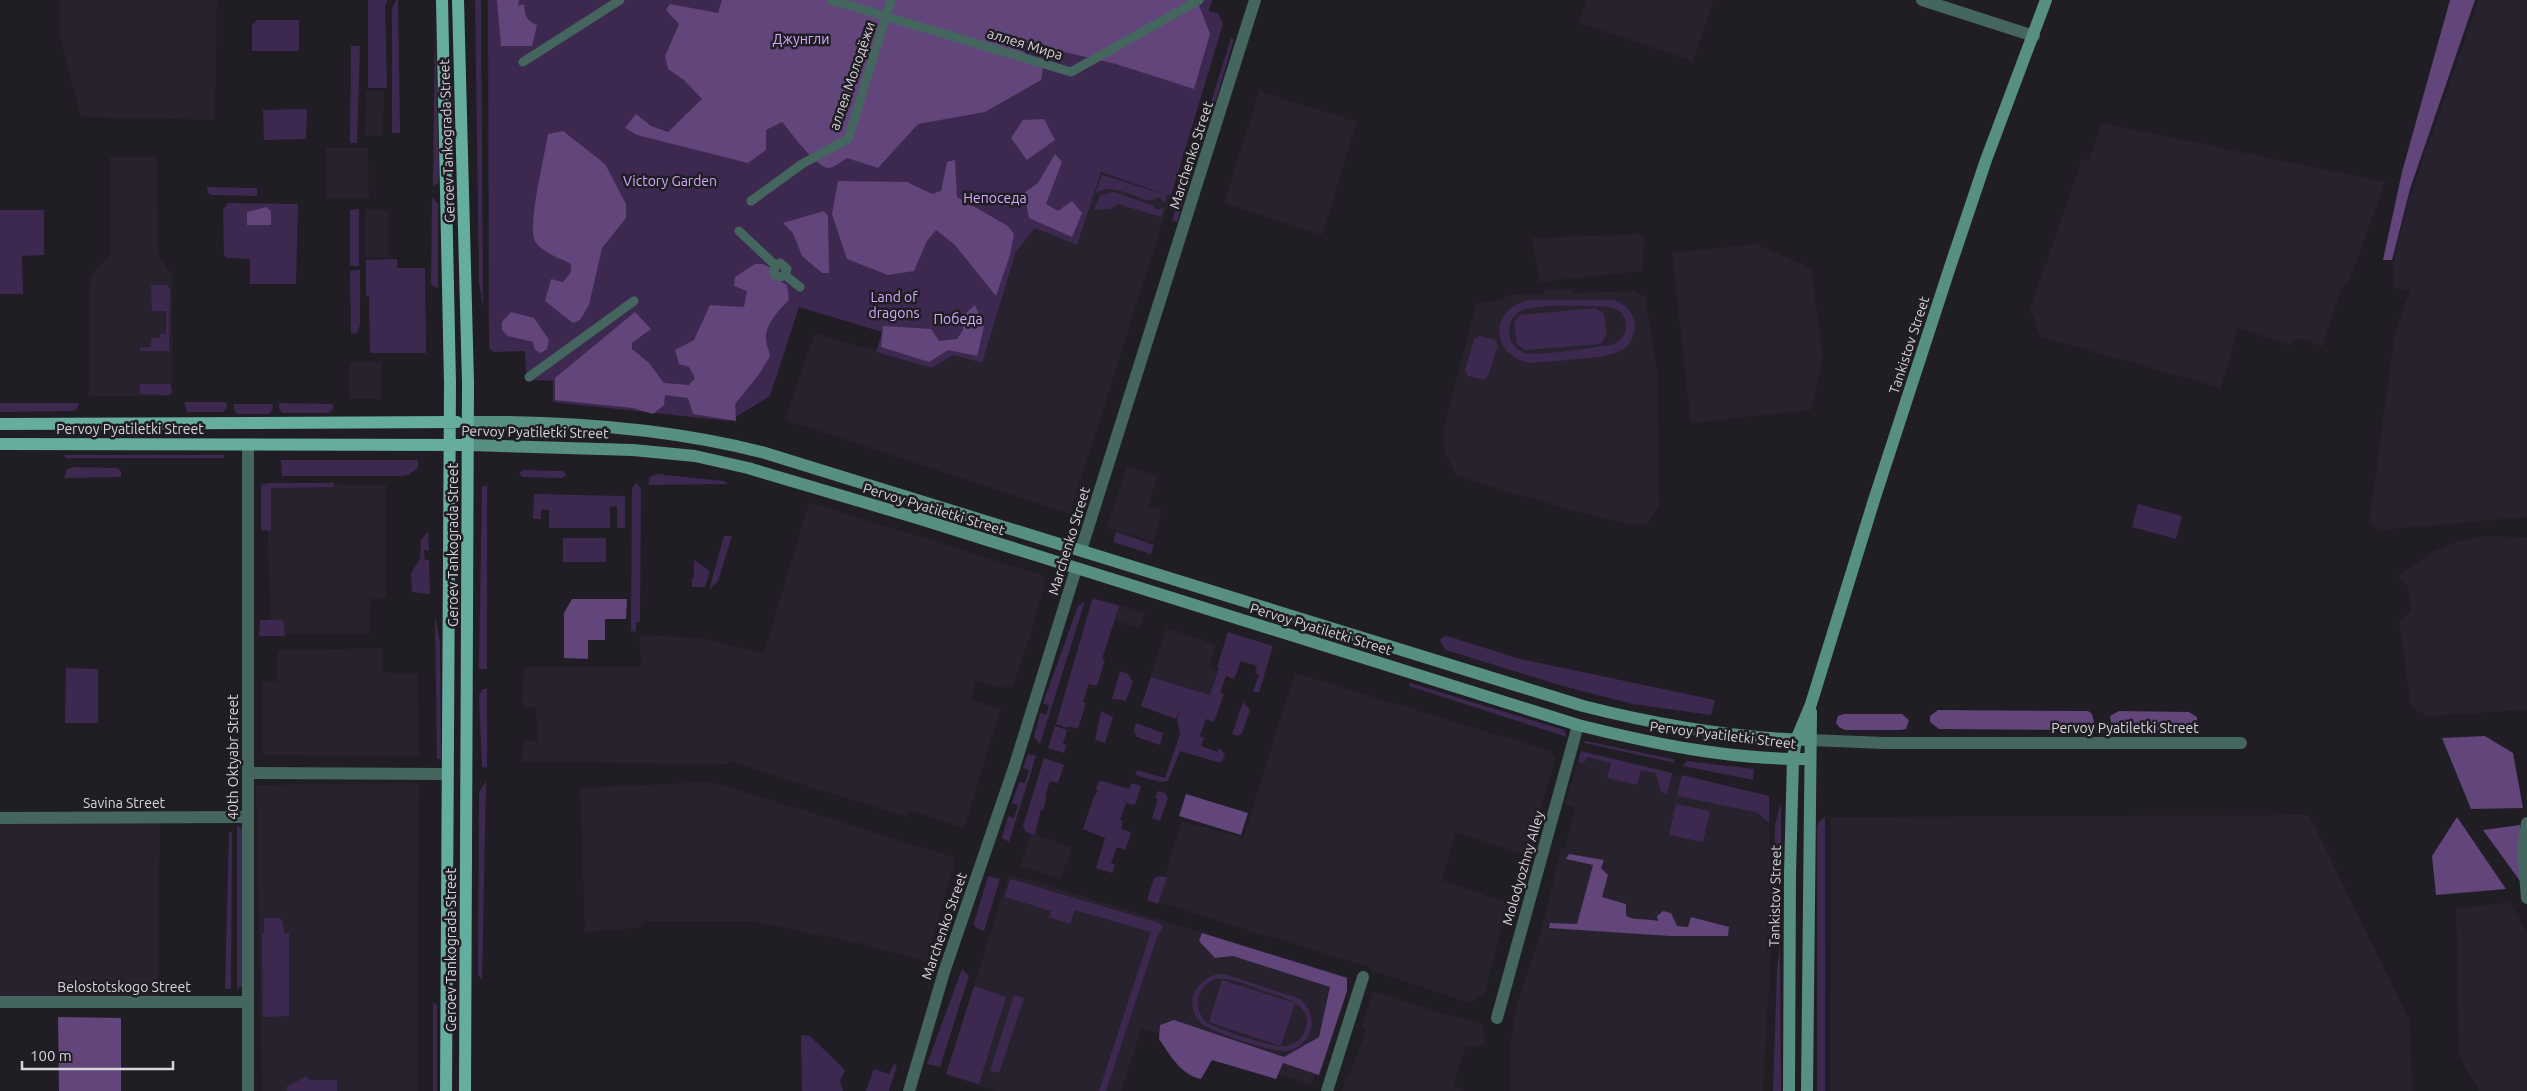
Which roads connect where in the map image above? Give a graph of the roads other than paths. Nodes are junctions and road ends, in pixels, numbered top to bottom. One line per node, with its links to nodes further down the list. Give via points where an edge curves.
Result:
1 (442, 0): 18 (main road, Geroev Tankograda Street)
2 (458, 0): 19 (main road, Geroev Tankograda Street)
3 (620, 0): 12 (street)
4 (831, 0): 10 (street, аллея Мира)
5 (891, 0): 10 (street, аллея Молодёжи)
6 (1198, 0): 10 (street, аллея Мира, via 1071,72)
7 (1255, 0): 26 (street, Marchenko Street)
8 (1922, 0): 11 (street)
9 (2046, 0): 11 (main road, Tankistov Street)
10 (887, 17): 13 (street, аллея Молодёжи, via 848,139 802,164)
11 (2034, 36): 28 (main road, Tankistov Street, via 1986,160 1949,270)
12 (523, 62)
13 (751, 201)
14 (739, 231): 15 (street, via 775,265 784,265 787,269 785,275)
15 (800, 287)
16 (634, 301): 17 (street)
17 (529, 377)
18 (449, 422): 19 (main road, Pervoy Pyatiletki Street); 21 (main road, Pervoy Pyatiletki Street); 24 (main road, Geroev Tankograda Street)
19 (468, 422): 25 (main road, Geroev Tankograda Street); 26 (main road, Pervoy Pyatiletki Street, via 624,428 715,441)
20 (0, 424): 21 (main road, Pervoy Pyatiletki Street)
21 (248, 424): 23 (main road, 40th Oktyabr Street)
22 (0, 444): 23 (main road, Pervoy Pyatiletki Street)
23 (248, 444): 24 (main road, Pervoy Pyatiletki Street); 36 (street, 40th Oktyabr Street)
24 (449, 445): 25 (main road, Pervoy Pyatiletki Street); 37 (main road, Geroev Tankograda Street)
25 (468, 445): 27 (main road, Pervoy Pyatiletki Street, via 633,450 695,456 748,468 917,518); 38 (main road, Geroev Tankograda Street)
26 (1081, 550): 27 (main road, Marchenko Street); 30 (main road, Pervoy Pyatiletki Street, via 1583,706 1695,730)
27 (1076, 569): 29 (main road, Pervoy Pyatiletki Street); 50 (street, Marchenko Street, via 1014,768 944,972)
28 (1812, 704): 30 (main road, Tankistov Street); 31 (main road, Tankistov Street)
29 (1578, 725): 34 (main road, Pervoy Pyatiletki Street, via 1681,748); 46 (street, Molodyozhny Alley)
30 (1796, 740): 31 (main road, Pervoy Pyatiletki Street); 34 (main road, Tankistov Street)
31 (1810, 740): 32 (street, Pervoy Pyatiletki Street); 35 (main road, Tankistov Street)
32 (1828, 741): 33 (street, Pervoy Pyatiletki Street); 35 (street, Pervoy Pyatiletki Street)
33 (2241, 743)
34 (1793, 759): 35 (main road, Pervoy Pyatiletki Street); 52 (main road, Tankistov Street)
35 (1810, 759): 53 (main road, Tankistov Street)
36 (248, 773): 37 (street); 39 (street, 40th Oktyabr Street)
37 (448, 774): 38 (main road); 48 (main road, Geroev Tankograda Street)
38 (467, 774): 49 (main road, Geroev Tankograda Street)
39 (248, 817): 40 (street, Savina Street); 45 (street, 40th Oktyabr Street)
40 (0, 818)
41 (2527, 823): 42 (street, via 2523,849)
42 (2527, 898)
43 (1363, 977): 51 (street)
44 (0, 1002): 45 (street, Belostotskogo Street)
45 (248, 1002): 47 (street, 40th Oktyabr Street)
46 (1497, 1018)
47 (248, 1091)
48 (446, 1091)
49 (465, 1091)
50 (909, 1091)
51 (1327, 1091)
52 (1789, 1091)
53 (1808, 1091)

